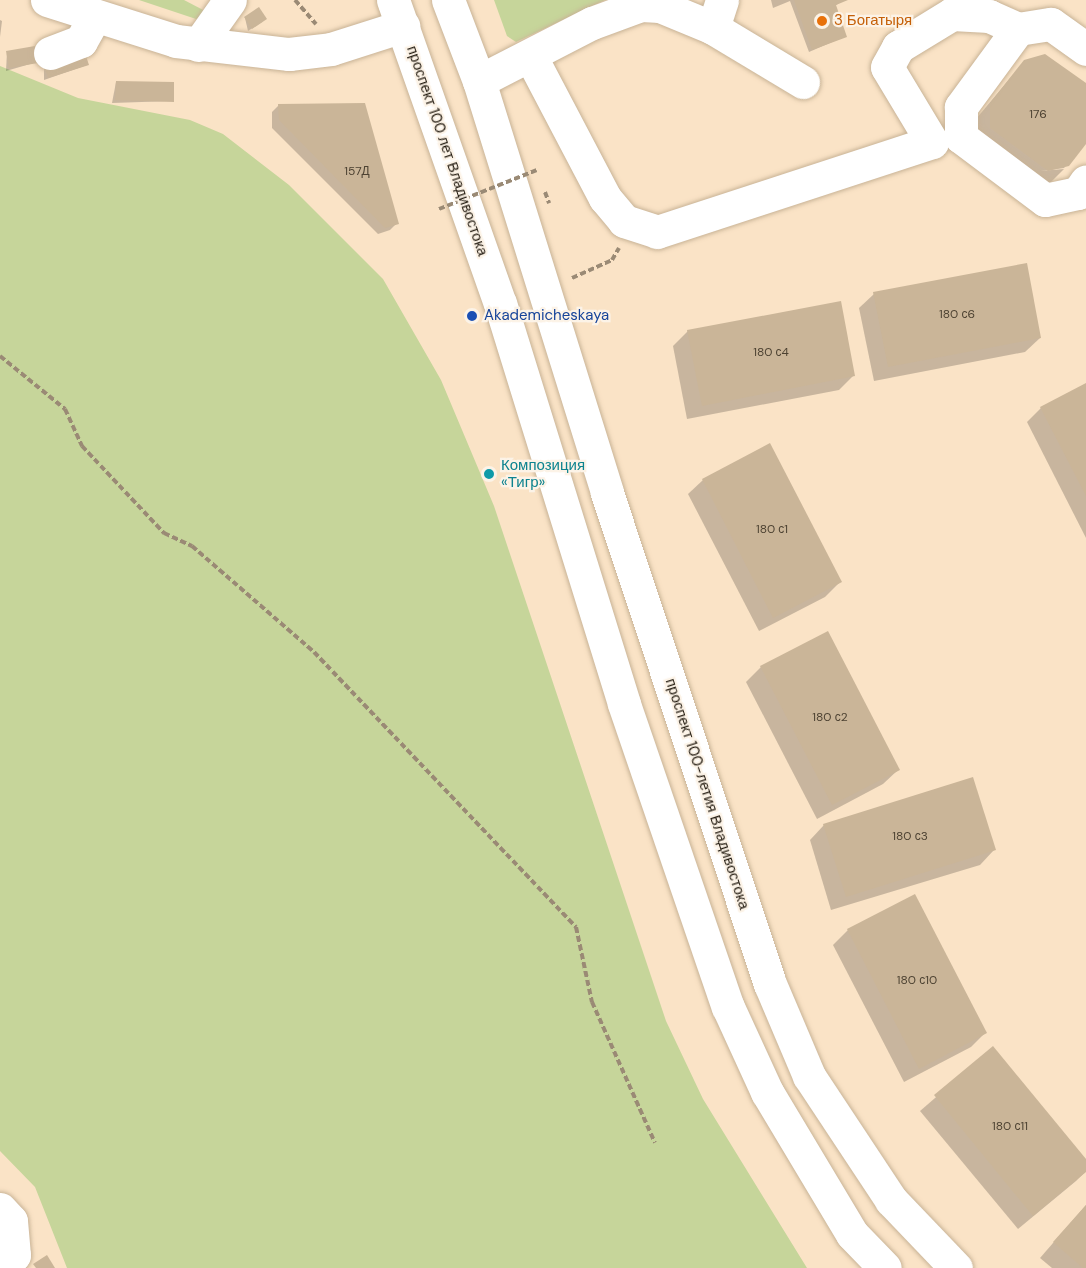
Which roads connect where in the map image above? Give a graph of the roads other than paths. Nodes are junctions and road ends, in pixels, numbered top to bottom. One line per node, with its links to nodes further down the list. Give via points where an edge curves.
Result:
1 (47, 0): 6 (main road)
2 (448, 0): 12 (main road)
3 (219, 4): 8 (main road)
4 (398, 13): 8 (main road, via 331,49 289,54); 17 (main road, проспект 100 лет Владивостока, via 500,303 624,704 728,1007 767,1092 852,1234)
5 (717, 14): 11 (main road, via 641,5 592,23); 13 (main road)
6 (95, 16): 8 (main road); 10 (main road, via 81,41)
7 (1018, 29): 9 (main road, via 1052,24); 11 (main road, via 989,16 952,14 898,47 887,68 932,142 657,232 624,221 605,198); 14 (main road, via 961,107 962,137 1045,200 1078,193)
8 (198, 45)
9 (1086, 49)
10 (50, 53)
11 (532, 59): 12 (main road)
12 (479, 81): 18 (main road, проспект 100-летия Владивостока, via 557,278 611,505 770,984 809,1076 891,1200)
13 (803, 82)
14 (1086, 181)
15 (0, 1209): 16 (main road, via 11,1221 14,1255)
16 (0, 1266)
17 (885, 1268)
18 (956, 1268)

